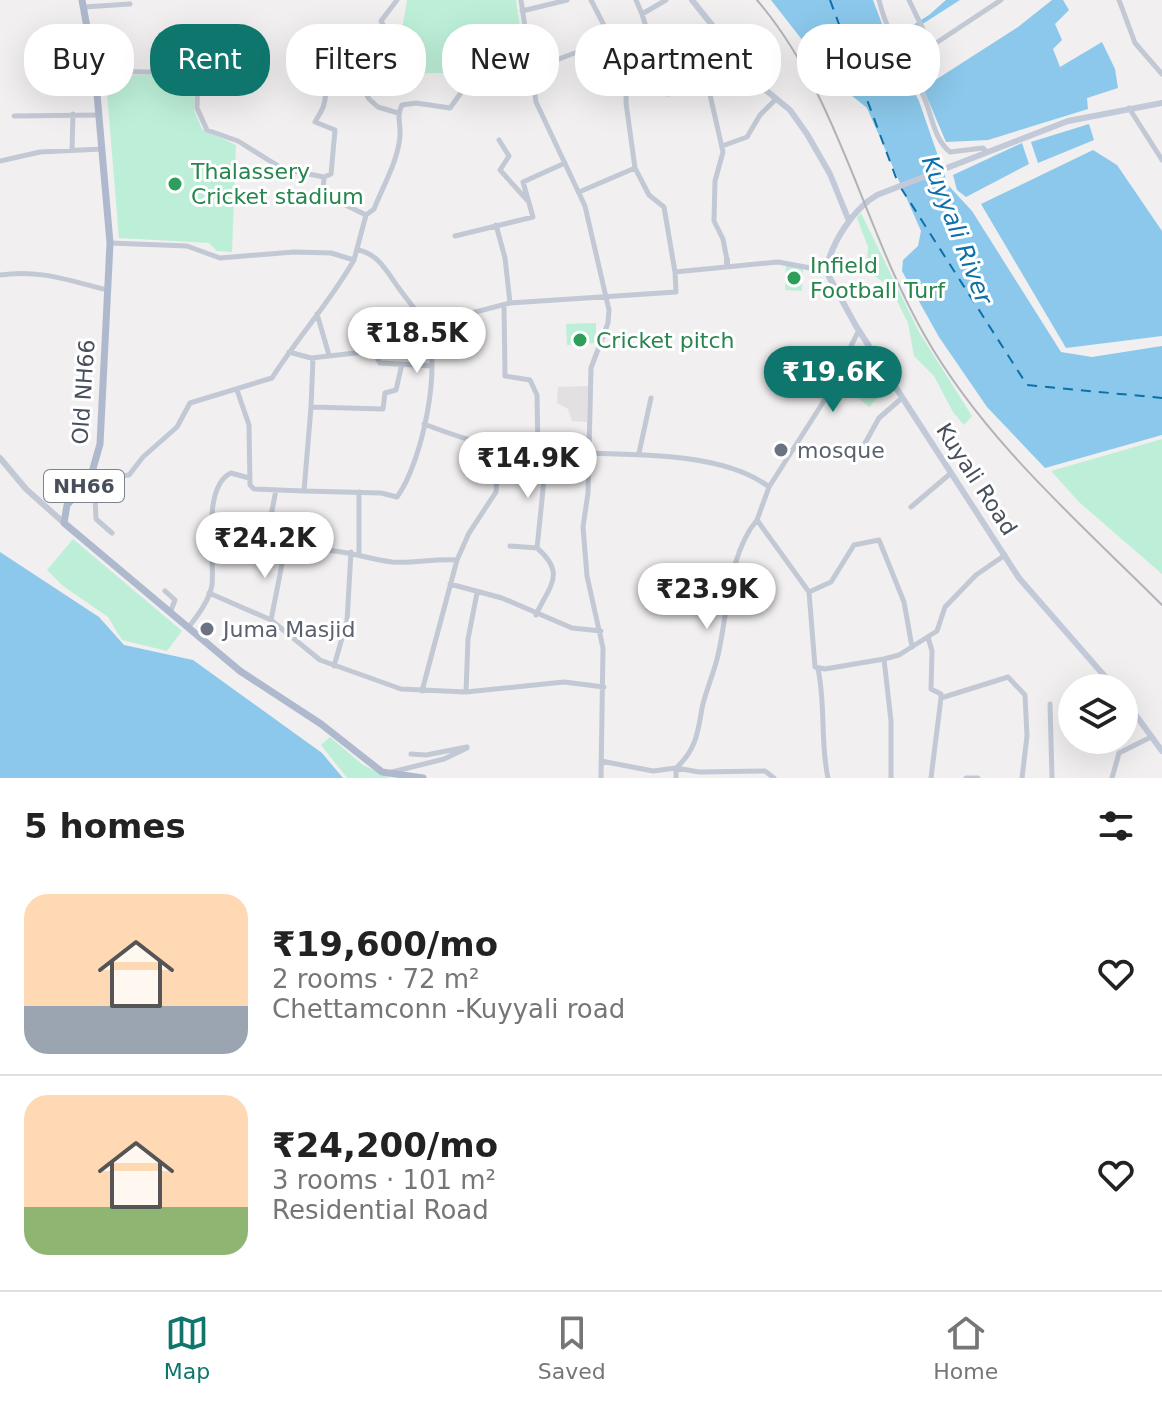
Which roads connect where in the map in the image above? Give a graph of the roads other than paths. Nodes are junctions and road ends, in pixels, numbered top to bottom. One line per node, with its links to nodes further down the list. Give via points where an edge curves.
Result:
1 (397, 0): 17 (street)
2 (521, 0): 14 (street)
3 (567, 0): 14 (street)
4 (591, 0): 23 (street, via 608,33 593,46)
5 (636, 0): 15 (street)
6 (666, 0): 15 (street)
7 (692, 0): 20 (main road)
8 (879, 0): 45 (street, via 940,142 950,152)
9 (909, 0): 21 (street)
10 (1001, 0): 22 (street)
11 (1119, 0): 25 (street, via 1135,43)
12 (83, 4): 13 (street); 16 (main road, Old NH66 / NH66)
13 (130, 4)
14 (522, 11): 18 (street)
15 (642, 14): 19 (street)
16 (87, 24)
17 (383, 24)
18 (524, 24)
19 (645, 24)
20 (712, 24)
21 (920, 24)
22 (940, 40)
23 (559, 58)
24 (134, 72): 50 (street, via 198,73 197,108 207,130 238,141 283,169)
25 (1162, 74)
26 (97, 96): 39 (main road, Old NH66 / NH66)
27 (324, 96): 50 (street, via 315,122 332,127 335,135 331,174)
28 (367, 96): 37 (street, via 378,107)
29 (459, 96): 37 (street, via 450,108 408,103)
30 (536, 96): 48 (street)
31 (626, 96): 49 (street)
32 (710, 96): 42 (street)
33 (773, 96): 34 (main road)
34 (776, 99): 42 (street, via 747,137); 54 (main road, via 790,110 818,152)
35 (1162, 103): 36 (main road)
36 (1128, 107): 45 (main road, via 1068,121); 46 (street)
37 (398, 113): 53 (street, via 396,153 374,209)
38 (73, 114): 39 (street); 40 (street); 44 (street)
39 (99, 115): 43 (main road, Old NH66 / NH66)
40 (14, 116)
41 (499, 140): 52 (street, via 509,156 500,170)
42 (722, 146): 60 (street, via 714,221)
43 (102, 148): 44 (street); 57 (main road, Old NH66 / NH66)
44 (72, 150): 47 (street)
45 (987, 152): 54 (main road, via 899,185 863,203)
46 (1162, 160)
47 (0, 161)
48 (565, 163): 51 (street); 52 (street, via 523,182)
49 (635, 168): 51 (street); 62 (street, via 649,195 664,207)
50 (324, 177): 53 (street, via 323,194)
51 (579, 192): 65 (street)
52 (528, 200): 55 (street, via 533,217)
53 (366, 215): 58 (street)
54 (849, 221): 61 (main road)
55 (496, 225): 56 (street); 66 (street, via 505,258)
56 (455, 236)
57 (110, 243): 59 (street, via 187,246 220,258 294,252); 64 (main road, Old NH66 / NH66)
58 (359, 250): 59 (street); 68 (street, via 382,264)
59 (354, 260): 67 (street)
60 (727, 263): 61 (street, via 778,262); 62 (street)
61 (826, 271): 69 (main road, Kuyali Road)
62 (675, 272): 65 (street, via 676,292)
63 (0, 275): 64 (street, via 50,274)
64 (108, 290): 88 (main road, Old NH66 / NH66, via 100,444)
65 (607, 297): 66 (street); 84 (street, via 609,317 591,368)
66 (507, 304): 68 (street); 82 (street, via 505,376 519,376 535,387)
67 (317, 314): 70 (street); 71 (street)
68 (426, 325): 74 (street)
69 (859, 330): 77 (main road, Kuyali Road); 89 (street, via 822,404)
70 (289, 352): 72 (street); 75 (street, via 272,378)
71 (329, 355): 72 (street); 73 (street, via 373,351 380,363)
72 (313, 358): 78 (street)
73 (402, 364): 74 (street); 78 (street, via 396,390 385,393 383,409)
74 (432, 366): 79 (street)
75 (237, 390): 87 (street, via 249,425); 88 (street, via 190,403 177,427 129,475)
76 (651, 398): 83 (street)
77 (902, 398): 81 (street, via 879,418); 86 (main road, Kuyali Road)
78 (311, 407): 91 (street)
79 (424, 424): 80 (street); 92 (street, via 400,494 393,499)
80 (499, 445): 82 (street); 103 (street, via 496,492)
81 (864, 445)
82 (538, 452): 84 (street); 99 (street, via 543,497)
83 (639, 453): 84 (street); 89 (street, via 713,465)
84 (590, 454): 113 (street, via 583,547)
85 (0, 458): 95 (street)
86 (952, 473): 93 (street); 102 (main road, Kuyali Road)
87 (249, 478): 90 (street, via 254,489); 107 (street, via 227,474 219,490 211,524)
88 (87, 482): 95 (main road, Old NH66 / NH66, via 67,505); 96 (street, via 95,496 96,519)
89 (769, 487): 94 (street)
90 (276, 490): 91 (street); 97 (street, via 266,542)
91 (304, 491): 92 (street)
92 (359, 492): 101 (street)
93 (911, 507)
94 (757, 520): 106 (street); 130 (street, via 727,593 701,731)
95 (64, 523): 109 (main road, NH66)
96 (112, 533)
97 (281, 542): 100 (street); 111 (street, via 283,559)
98 (510, 546): 99 (street)
99 (537, 548): 110 (street, via 549,559 553,582)
100 (351, 552): 101 (street); 117 (street, via 347,621)
101 (359, 554): 103 (street, via 393,562)
102 (1005, 555): 114 (street, via 945,607 937,631); 119 (main road, Kuyali Road, via 1032,596)
103 (457, 560): 104 (street)
104 (450, 584): 108 (street); 121 (street)
105 (165, 591): 109 (street, via 175,600)
106 (809, 592): 115 (street, via 831,582 854,545 879,540 904,602); 118 (street)
107 (209, 593): 111 (street); 112 (street)
108 (477, 593): 110 (street, via 502,598); 122 (street)
109 (170, 614): 112 (main road, NH66)
110 (536, 615): 113 (street, via 572,628)
111 (271, 620): 117 (street, via 309,653)
112 (187, 629): 131 (main road, NH66)
113 (601, 631): 120 (street)
114 (928, 637): 115 (street); 123 (street, via 931,689)
115 (912, 647): 116 (street)
116 (884, 659): 118 (street); 137 (street)
117 (334, 665): 121 (street, via 382,684)
118 (818, 669): 136 (street, via 825,726 821,749)
119 (1102, 674)
120 (604, 687): 122 (street, via 558,682); 129 (street)
121 (422, 691): 122 (street)
122 (466, 692)
123 (941, 698): 138 (street); 141 (street, via 1008,677 1025,695)
124 (1050, 704): 142 (street)
125 (1138, 719): 126 (main road)
126 (1151, 737): 127 (main road); 143 (street, via 1119,753)
127 (1162, 751)
128 (411, 754): 131 (street, via 467,748)
129 (601, 761): 130 (street, via 653,771); 133 (street)
130 (676, 768): 134 (street); 135 (street, via 769,771)
131 (388, 773): 132 (main road, NH66)
132 (423, 778)
133 (601, 778)
134 (676, 778)
135 (774, 778)
136 (828, 778)
137 (891, 778)
138 (931, 778)
139 (966, 778): 140 (street)
140 (978, 778)
141 (1022, 778)
142 (1052, 778)
143 (1112, 778)

